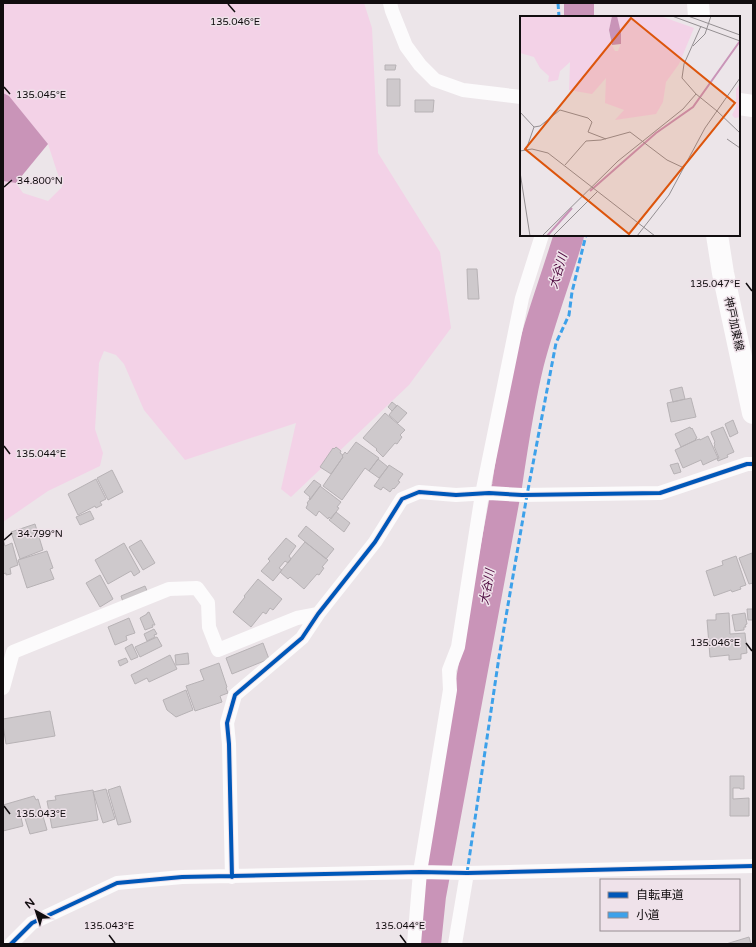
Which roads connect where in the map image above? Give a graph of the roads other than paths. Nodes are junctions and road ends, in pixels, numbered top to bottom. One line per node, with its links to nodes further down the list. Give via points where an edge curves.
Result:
1 (390, 3): 6 (street, via 406,46 435,80 463,90)
2 (698, 3): 3 (main road)
3 (699, 16)
4 (753, 93): 5 (main road)
5 (740, 94)
6 (520, 97)
7 (740, 104): 8 (main road)
8 (753, 106)
9 (542, 236): 13 (street, via 522,298)
10 (717, 236): 11 (main road, 神戸加東線)
11 (753, 413)
12 (753, 464): 13 (street, via 660,493)
13 (485, 494): 14 (street, via 419,492 402,499 374,542); 17 (street, via 458,647 450,670 450,690)
14 (318, 614): 15 (street, via 297,618 218,650 209,627 208,603 197,588 169,589 13,652); 19 (street, via 302,638 235,695 227,723)
15 (3, 688)
16 (753, 866): 18 (street)
17 (420, 872): 18 (street); 19 (street); 23 (street)
18 (467, 873): 24 (street)
19 (232, 876): 22 (street, via 182,877 117,883 32,923)
20 (3, 938): 21 (street)
21 (6, 944)
22 (12, 944)
23 (414, 944)
24 (455, 944)

